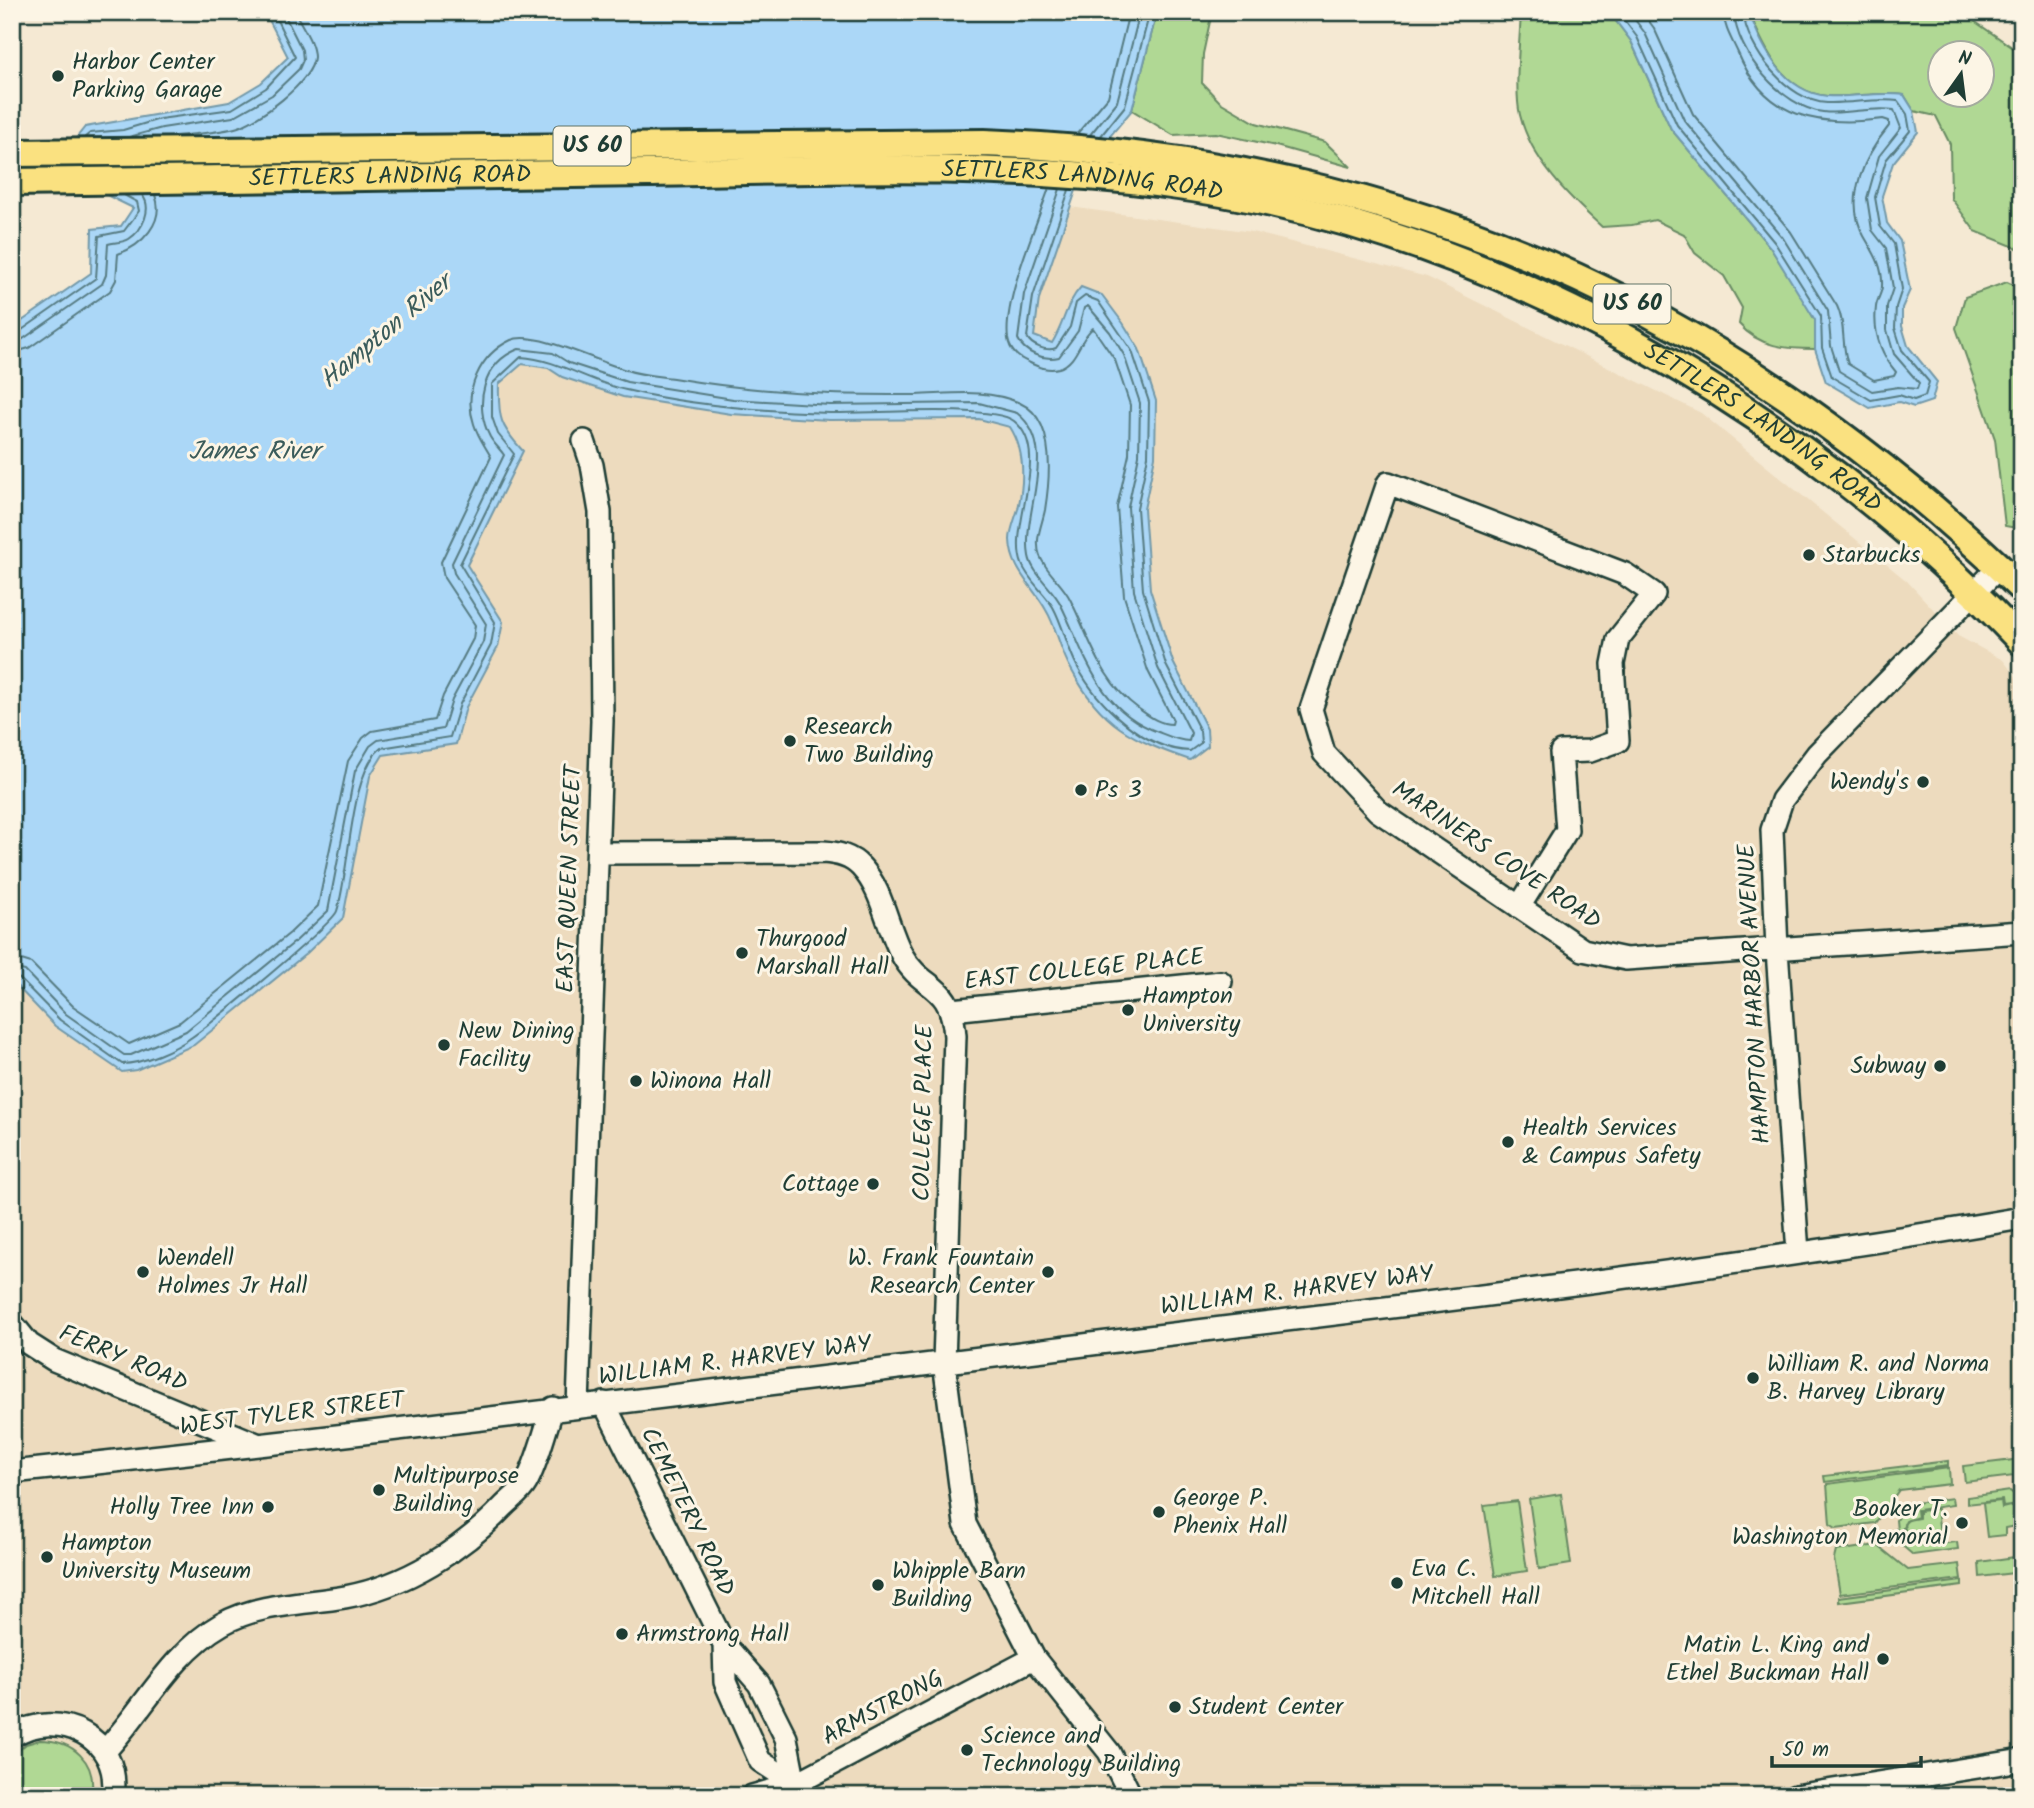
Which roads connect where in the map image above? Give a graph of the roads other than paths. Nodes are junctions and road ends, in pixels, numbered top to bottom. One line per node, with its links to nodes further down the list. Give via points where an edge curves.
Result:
1 (12, 153): 4 (main road, SETTLERS LANDING ROAD / US 60, via 984,143 1059,145 1279,177 1389,205 1490,240 1621,298 1749,369 1843,434)
2 (12, 182): 6 (main road, SETTLERS LANDING ROAD / US 60, via 1024,171 1168,185 1277,206 1485,272 1610,330 1745,407 1798,444 1898,523)
3 (584, 441): 8 (street, EAST QUEEN STREET, via 596,482 602,546)
4 (1999, 567): 5 (main road, SETTLERS LANDING ROAD / US 60); 6 (street, HAMPTON HARBOR AVENUE)
5 (2022, 589)
6 (1974, 593): 7 (main road, SETTLERS LANDING ROAD / US 60); 11 (street, HAMPTON HARBOR AVENUE, via 1817,754 1782,800 1772,831)
7 (2022, 642)
8 (599, 853): 13 (street, COLLEGE PLACE, via 823,852 852,859 872,883 906,961 942,993); 19 (street, EAST QUEEN STREET)
9 (1519, 907): 9 (street, MARINERS COVE ROAD, via 1378,811 1324,753 1311,709 1388,483 1625,574 1654,594 1618,639 1613,664 1618,741 1590,751 1561,752 1567,830); 11 (street, MARINERS COVE ROAD, via 1583,950 1626,959)
10 (2022, 932): 11 (street, MARINERS COVE ROAD)
11 (1777, 950): 15 (street, HAMPTON HARBOR AVENUE)
12 (1221, 982): 13 (street, EAST COLLEGE PLACE)
13 (952, 1010): 17 (street, COLLEGE PLACE, via 955,1037)
14 (2022, 1218): 15 (street, WILLIAM R. HARVEY WAY)
15 (1798, 1253): 17 (street, WILLIAM R. HARVEY WAY)
16 (12, 1323): 21 (street, FERRY ROAD, via 29,1344 54,1360)
17 (944, 1362): 18 (street, WILLIAM R. HARVEY WAY); 24 (street, COLLEGE PLACE, via 965,1524)
18 (604, 1402): 19 (street, WILLIAM R. HARVEY WAY); 23 (street, CEMETERY ROAD)
19 (578, 1406): 20 (street, WEST TYLER STREET)
20 (553, 1408): 21 (street, WEST TYLER STREET); 26 (street, via 526,1483 495,1516 449,1553 384,1586 265,1609 224,1623 170,1670)
21 (261, 1446): 22 (street, WEST TYLER STREET)
22 (12, 1472)
23 (723, 1644): 28 (street, CEMETERY ROAD, via 760,1684 786,1738); 28 (street, CEMETERY ROAD, via 725,1682 760,1761)
24 (1034, 1658): 28 (street, ARMSTRONG); 31 (street, COLLEGE PLACE, via 1109,1752)
25 (12, 1736): 26 (street, via 47,1723 69,1726 89,1736)
26 (104, 1752): 29 (street, via 112,1769)
27 (2022, 1760): 32 (street)
28 (797, 1790): 30 (street, ARMSTRONG)
29 (113, 1796)
30 (752, 1796)
31 (1131, 1796)
32 (1794, 1796)

